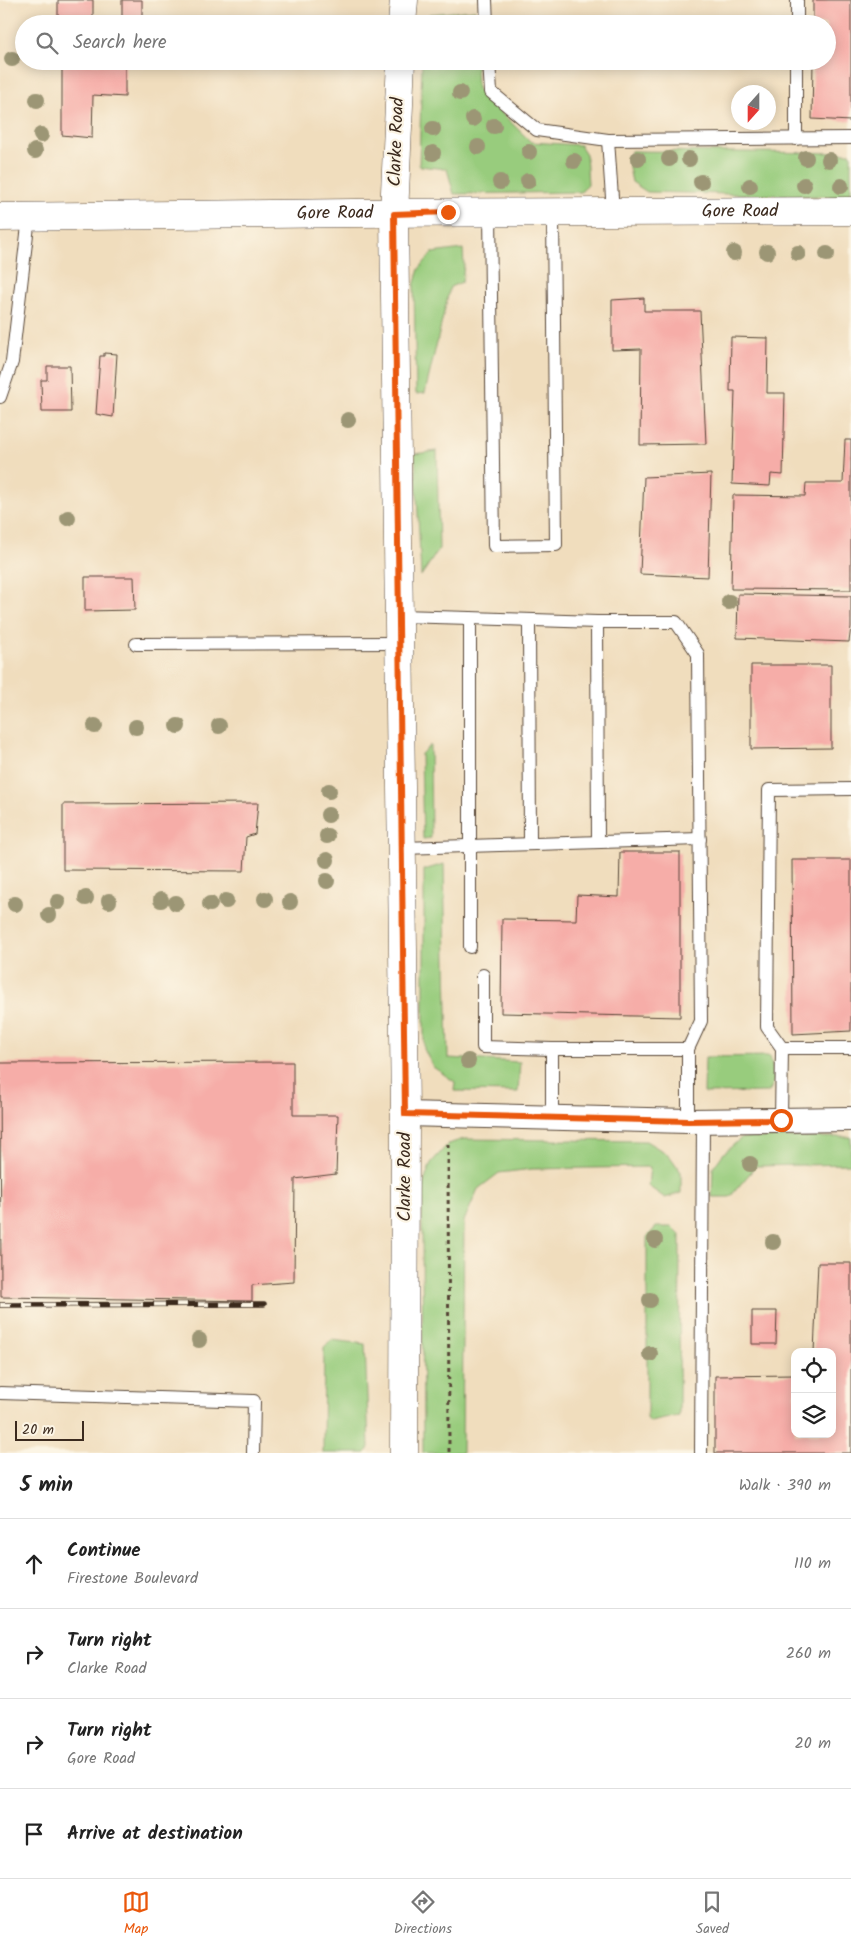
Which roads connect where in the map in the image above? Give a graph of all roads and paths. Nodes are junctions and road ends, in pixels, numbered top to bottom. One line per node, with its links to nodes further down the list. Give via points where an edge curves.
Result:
1 (404, 0): 4 (main road)
2 (486, 0): 5 (lane)
3 (797, 0): 6 (lane)
4 (403, 15)
5 (487, 15)
6 (797, 15)
7 (400, 70): 17 (main road, Clarke Road)
8 (490, 70): 12 (lane, via 491,92 537,130)
9 (796, 70): 11 (lane)
10 (851, 138): 11 (lane)
11 (796, 139): 12 (lane)
12 (608, 140): 16 (lane)
13 (851, 211): 16 (main road, Gore Road)
14 (490, 212): 15 (main road, Gore Road); 15 (lane, via 494,546 556,545); 17 (main road, Gore Road)
15 (553, 212): 16 (main road, Gore Road)
16 (612, 212)
17 (394, 214): 19 (main road, Gore Road); 21 (main road, Clarke Road)
18 (0, 217): 19 (main road, Gore Road)
19 (29, 217): 20 (lane, via 12,362)
20 (0, 397)
21 (400, 616): 22 (lane); 25 (main road, Clarke Road)
22 (470, 618): 23 (lane); 31 (lane)
23 (529, 621): 24 (lane); 30 (lane)
24 (597, 622): 28 (lane, via 676,622 698,654); 29 (lane)
25 (400, 643): 26 (lane); 32 (main road, Clarke Road)
26 (136, 644)
27 (851, 789): 36 (lane, via 769,790 767,1027)
28 (700, 839): 29 (lane); 38 (lane, via 701,1021)
29 (598, 842): 30 (lane)
30 (530, 844): 31 (lane)
31 (469, 846): 32 (lane); 33 (lane)
32 (402, 848): 39 (main road, Clarke Road)
33 (470, 948)
34 (483, 975): 35 (lane, via 482,1047)
35 (552, 1048): 38 (lane); 40 (lane)
36 (782, 1048): 37 (lane); 42 (lane)
37 (851, 1048)
38 (688, 1049): 43 (lane)
39 (405, 1114): 40 (street); 47 (main road, Clarke Road)
40 (552, 1118): 43 (street)
41 (851, 1119): 42 (street)
42 (781, 1120): 43 (street)
43 (695, 1121): 49 (lane)
44 (448, 1144): 48 (path)
45 (0, 1393): 46 (lane, via 254,1401)
46 (252, 1453)
47 (404, 1453)
48 (449, 1453)
49 (701, 1453)

